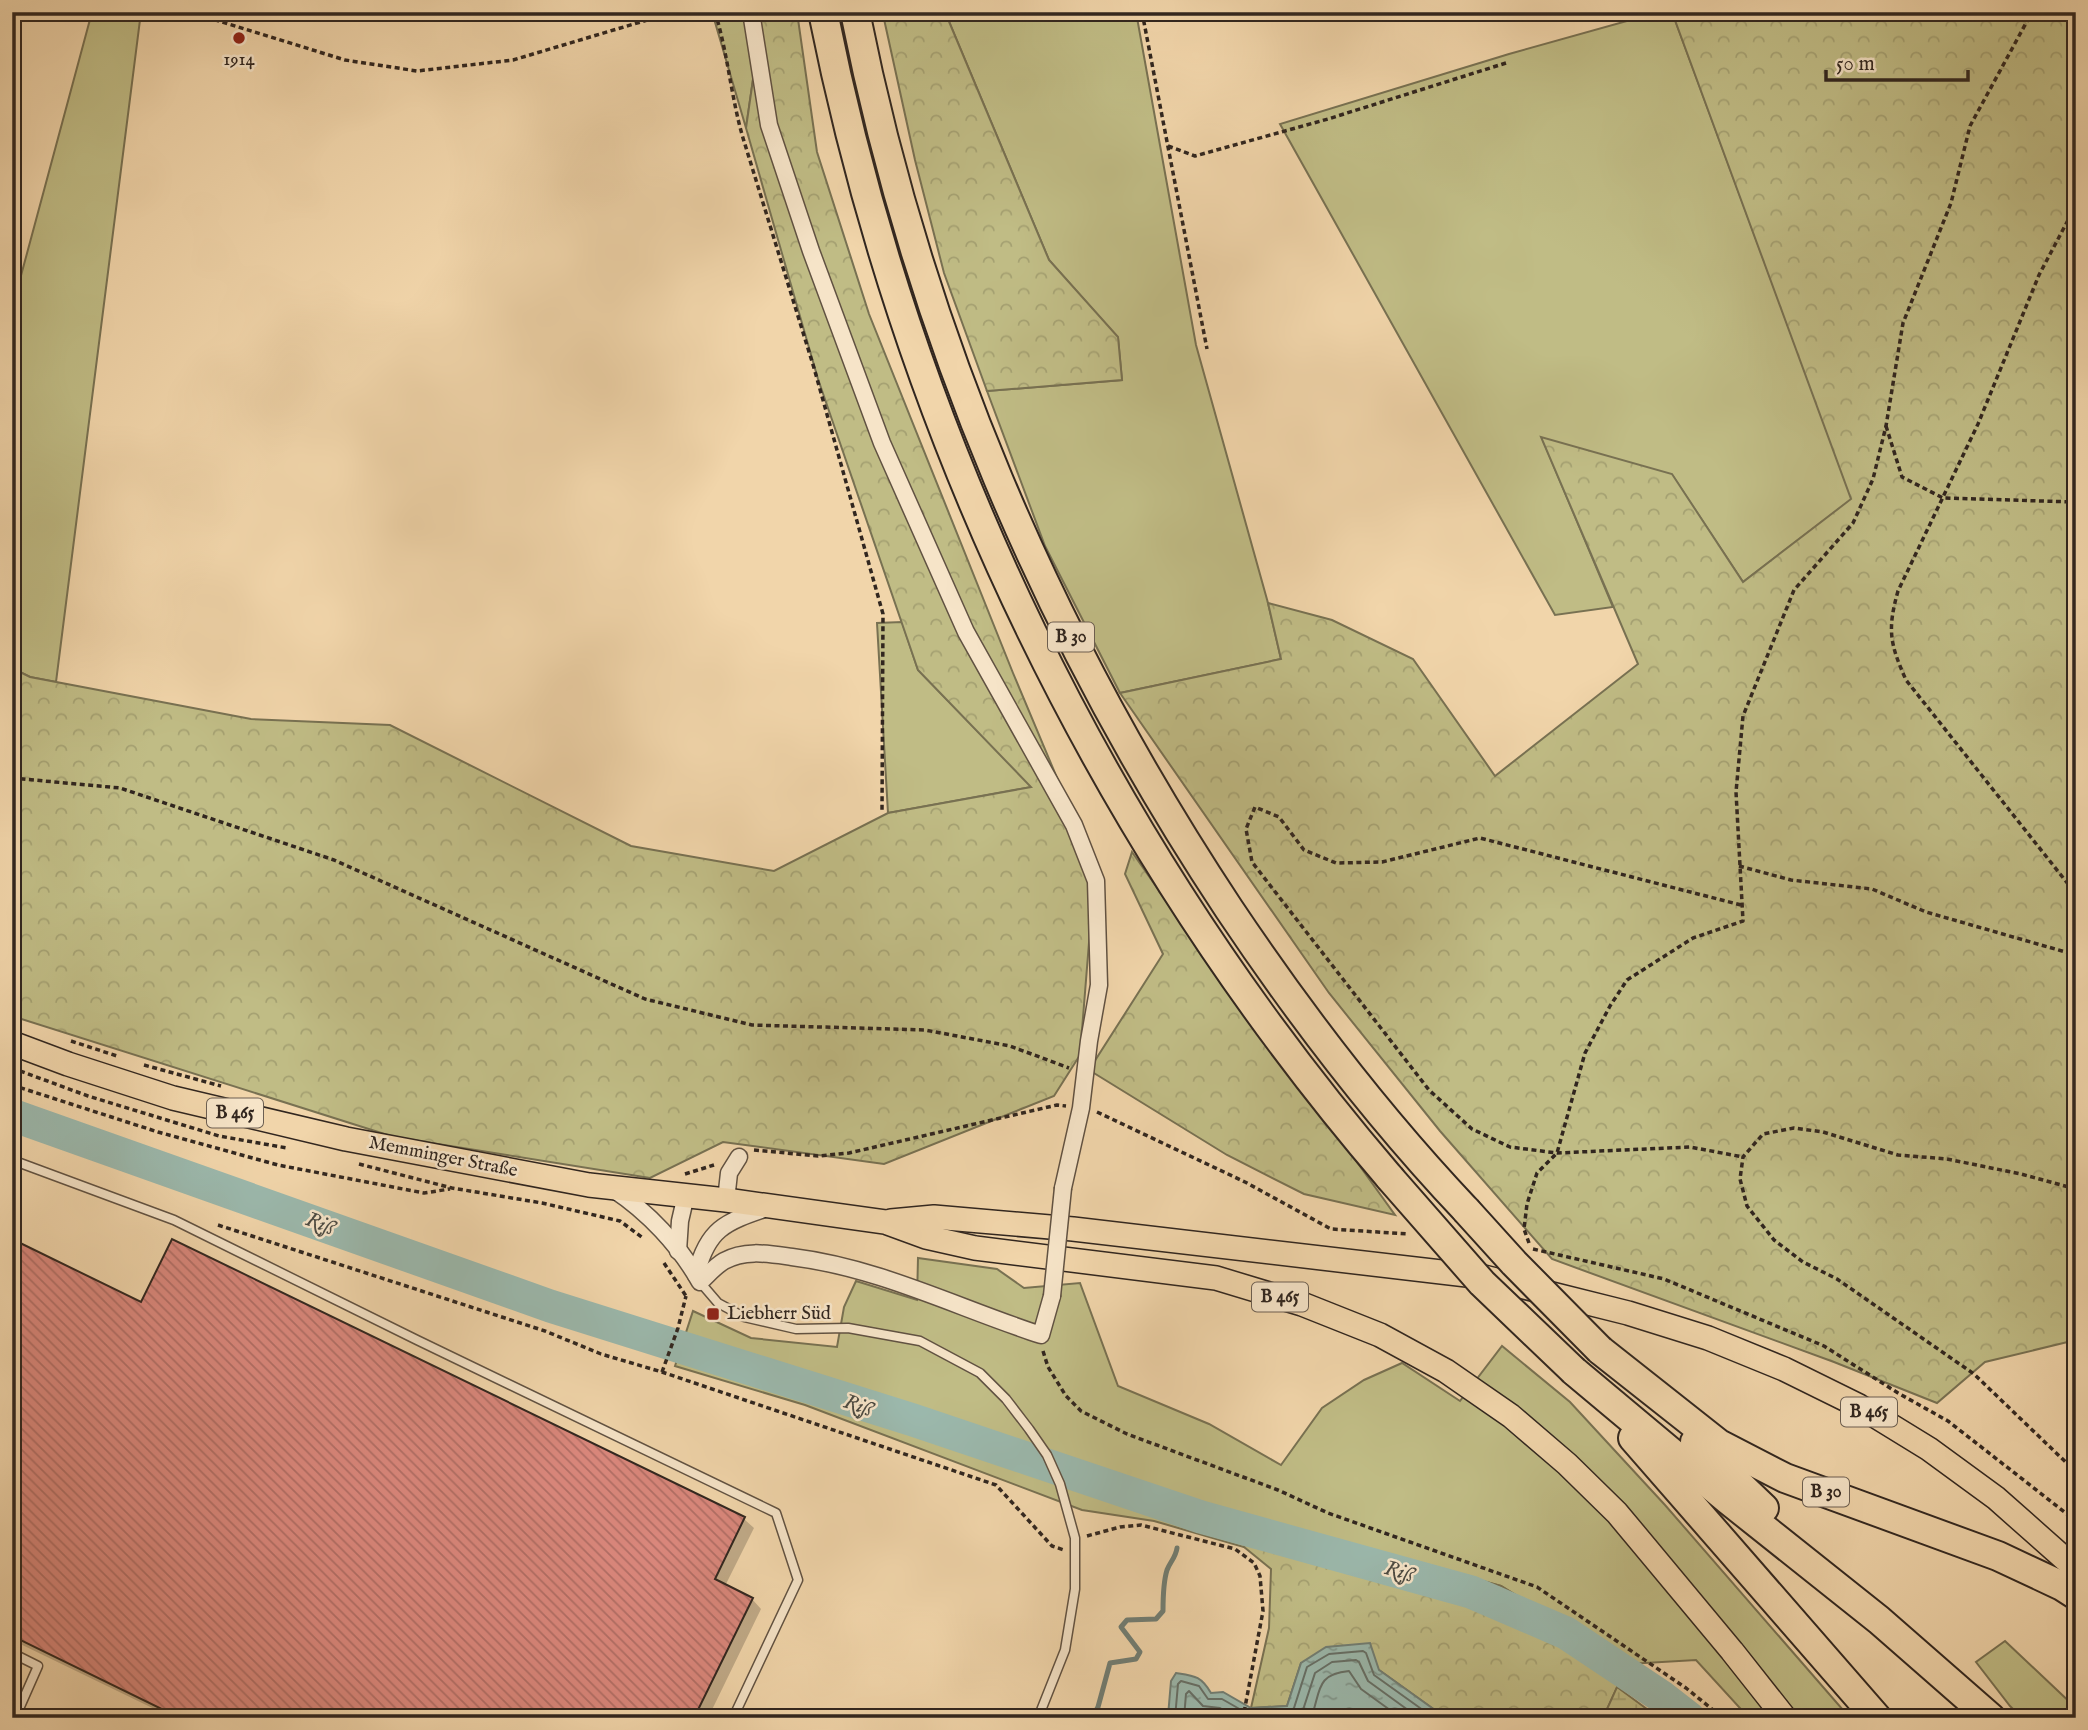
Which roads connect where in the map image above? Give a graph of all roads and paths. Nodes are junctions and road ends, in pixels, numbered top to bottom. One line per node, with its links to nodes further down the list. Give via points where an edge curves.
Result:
1 (190, 12): 2 (path, via 345,60 417,71 513,60)
2 (674, 12)
3 (715, 12): 17 (path, via 725,43 734,109 883,614)
4 (751, 12): 26 (street, via 769,125 882,443 966,632 1074,825 1096,881 1099,985)
5 (823, 12): 49 (highway, B 30, bridge, via 857,163 909,337 1008,585 1097,759 1178,897 1325,1100 1482,1283)
6 (855, 12): 48 (highway, B 30, bridge, via 896,189 973,419 1013,517 1079,653 1158,796 1251,941 1343,1066 1466,1210)
7 (1142, 12): 10 (path)
8 (2032, 12): 13 (path, via 1970,126 1951,203 1903,323)
9 (1506, 63): 10 (path, via 1195,156)
10 (1168, 146): 12 (path)
11 (2076, 205): 14 (path, via 2039,275)
12 (1206, 349)
13 (1886, 426): 14 (path, via 1902,477); 18 (path, via 1873,479 1853,523 1794,590 1743,716 1736,792)
14 (1943, 498): 15 (path); 19 (path, via 1898,591 1891,618 1893,650 1906,680)
15 (2076, 502)
16 (12, 778): 26 (path, via 120,788 334,860 645,999 752,1025 925,1030 1010,1046)
17 (882, 811)
18 (1739, 866): 20 (path); 21 (path, via 1791,880 1872,889 1926,912)
19 (2076, 894)
20 (1741, 905): 30 (path, via 1742,921 1693,938 1627,980 1585,1054); 30 (path, via 1480,838 1382,862 1336,863 1304,850 1279,817 1255,807 1246,829 1252,862 1429,1090 1472,1129 1510,1147)
21 (2076, 954)
22 (65, 1039): 24 (path)
23 (12, 1043): 35 (main road, Memminger Straße / B 465, via 173,1098 346,1139)
24 (117, 1056)
25 (143, 1065): 28 (path)
26 (1084, 1073): 29 (street)
27 (12, 1085): 42 (path, via 278,1165 424,1193 452,1188 542,1203 620,1221)
28 (223, 1087)
29 (1081, 1108): 31 (path, via 1057,1105 849,1153 818,1156 752,1150); 41 (path, via 1104,1114 1331,1228); 47 (street, bridge, via 1063,1188 1052,1296)
30 (1557, 1153): 32 (path, via 1690,1147); 43 (path, via 1537,1173 1527,1204 1524,1229)
31 (739, 1157): 34 (path); 37 (street, via 729,1172)
32 (1743, 1157): 36 (path, via 1763,1134 1808,1129 1898,1154 2021,1174); 51 (path, via 1743,1196 1774,1240 1974,1374)
33 (12, 1160): 59 (lane, via 174,1220 776,1513 798,1580)
34 (685, 1184): 35 (main road, Memminger Straße / B 465); 37 (main road, Memminger Straße / B 465); 44 (street)
35 (611, 1188): 44 (street, via 633,1202)
36 (2076, 1189)
37 (726, 1200): 38 (main road, Memminger Straße / B 465)
38 (774, 1206): 40 (main road, Memminger Straße / B 465); 46 (street, via 719,1228 707,1242)
39 (209, 1222): 50 (path)
40 (885, 1222): 54 (main road, B 465, via 934,1217 1073,1229 1484,1277 1628,1313 1708,1338 1858,1406 1929,1449 1996,1498); 63 (main road, B 465, via 975,1248 1216,1278 1313,1308 1380,1335 1435,1365 1511,1416 1616,1513)
41 (1412, 1234)
42 (648, 1242)
43 (1531, 1248)
44 (678, 1251): 46 (street)
45 (659, 1255): 50 (path, via 686,1296)
46 (698, 1279): 47 (street, via 723,1261 760,1252 822,1261 889,1278); 52 (lane, via 718,1303 744,1317 796,1329 848,1328 920,1341 980,1373 1006,1399 1046,1455)
47 (1041, 1335): 62 (path, via 1048,1367 1081,1411 1127,1434 1278,1490 1328,1514 1537,1587)
48 (1600, 1350): 55 (highway, B 30, via 1719,1444 1785,1478 1998,1556); 56 (highway, B 30)
49 (1574, 1371): 56 (highway, B 30); 64 (highway)
50 (662, 1372): 53 (path, via 996,1485 1052,1546)
51 (2076, 1472)
52 (1075, 1538): 53 (lane); 61 (path, via 1141,1525 1235,1549 1254,1563 1263,1611)
53 (1074, 1554): 60 (lane, via 1075,1589 1065,1650)
54 (2076, 1569)
55 (2076, 1595)
56 (1879, 1620): 65 (highway, B 30)
57 (12, 1653): 58 (lane, via 38,1665)
58 (15, 1718)
59 (733, 1718)
60 (1038, 1718)
61 (1243, 1718)
62 (1723, 1718)
63 (1785, 1718)
64 (1877, 1718)
65 (1991, 1718)

